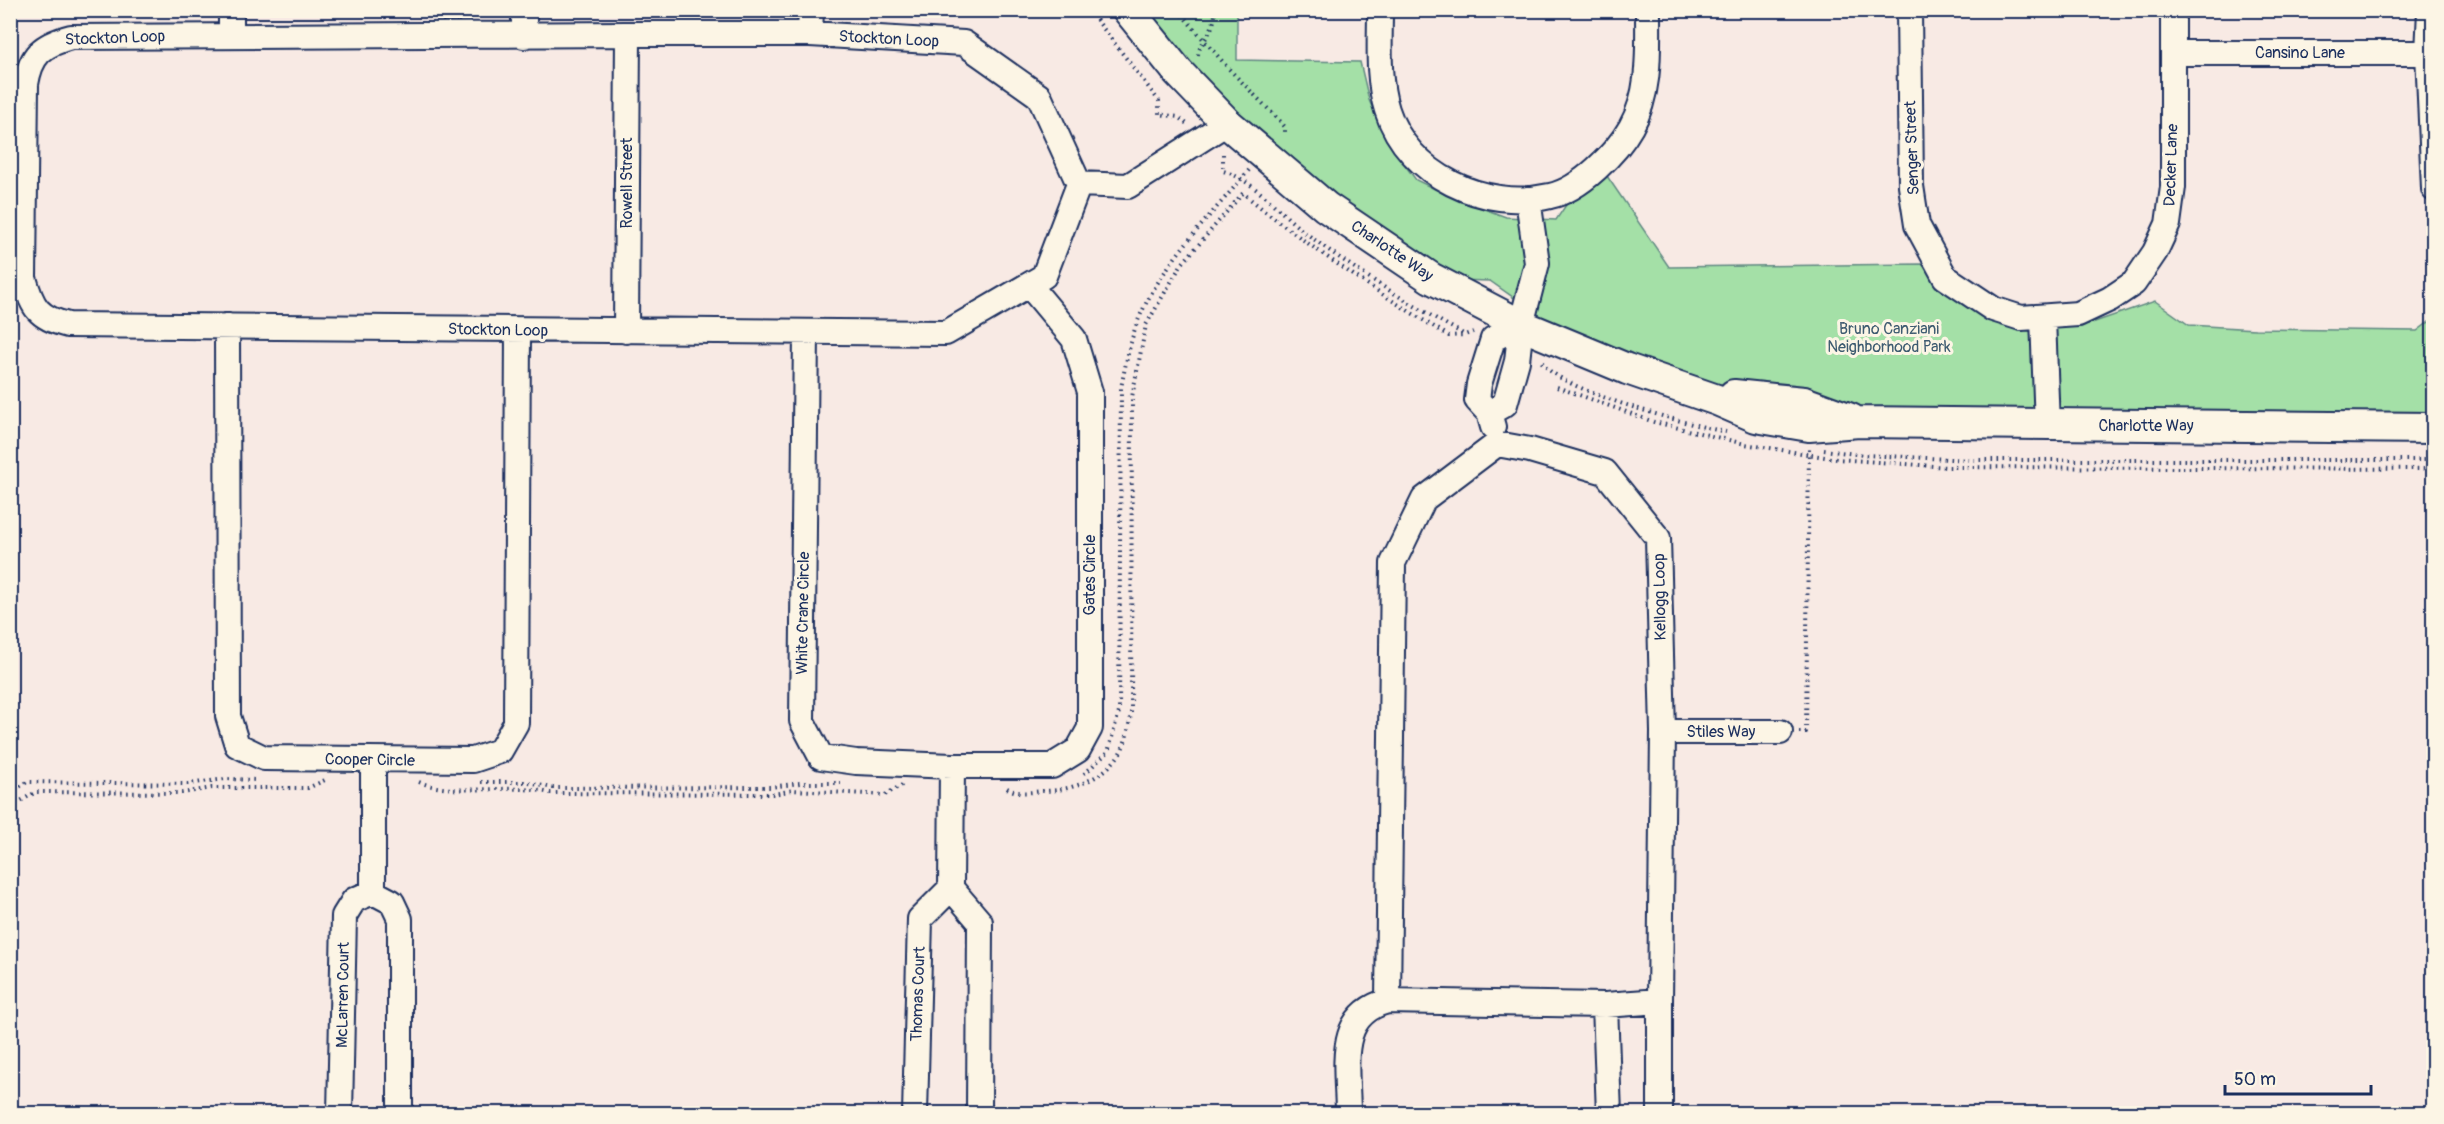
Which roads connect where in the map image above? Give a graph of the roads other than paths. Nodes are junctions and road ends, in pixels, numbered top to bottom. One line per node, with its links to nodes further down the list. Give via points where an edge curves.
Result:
1 (231, 10): 11 (street)
2 (524, 10): 12 (street)
3 (1128, 10): 15 (street, Charlotte Way, via 1178,72)
4 (1380, 10): 18 (street, via 1381,73 1387,110 1399,137 1420,162 1443,179 1488,197)
5 (1648, 10): 18 (street, via 1645,85 1632,125 1611,156 1575,183 1552,196)
6 (1909, 10): 20 (street, Senger Street, via 1911,186 1917,225 1945,277 1970,296 2021,318)
7 (2173, 10): 13 (street, Decker Lane)
8 (2430, 10): 14 (street)
9 (811, 22): 10 (street, Stockton Loop); 16 (street, Stockton Loop, via 964,43 1039,96)
10 (628, 34): 12 (street, Stockton Loop); 24 (street, Rowell Street)
11 (231, 36): 12 (street, Stockton Loop); 22 (street, Stockton Loop, via 71,37 51,42 37,54 26,84 24,278 37,311 50,321 68,325)
12 (524, 36)
13 (2173, 53): 14 (street, Cansino Lane); 20 (street, Decker Lane, via 2173,187 2168,224 2156,252 2134,283 2110,299 2078,314)
14 (2428, 53): 17 (street)
15 (1227, 123): 16 (street, via 1128,186); 21 (street, Charlotte Way, via 1326,207 1431,278)
16 (1079, 184): 19 (street, Stockton Loop, via 1044,276)
17 (2433, 189)
18 (1528, 199): 21 (street, via 1537,263)
19 (1029, 285): 25 (street, Stockton Loop, via 946,333); 35 (street, Gates Circle, via 1074,339 1090,392 1090,728 1078,750 1052,766)
20 (2043, 318): 29 (street)
21 (1521, 325): 26 (street, Charlotte Way, via 1627,369); 27 (street, via 1518,361 1505,404); 27 (street, via 1493,339 1477,400)
22 (227, 326): 23 (street, Stockton Loop); 34 (street, Cooper Circle, via 228,716 237,745 264,758)
23 (518, 330): 24 (street, Stockton Loop); 34 (street, Cooper Circle, via 516,723 500,750 473,760)
24 (626, 331): 25 (street, Stockton Loop)
25 (806, 333): 35 (street, White Crane Circle, via 802,721 821,757)
26 (1717, 400): 28 (street, Charlotte Way, via 1732,394 1804,402); 28 (street, Charlotte Way, via 1809,441)
27 (1489, 412): 31 (street)
28 (1859, 422): 29 (street, Charlotte Way)
29 (2047, 426): 30 (street, Charlotte Way)
30 (2433, 428)
31 (1497, 444): 32 (street, Kellogg Loop, via 1605,472 1658,538); 38 (street, via 1424,499 1393,563)
32 (1663, 732): 33 (street, Stiles Way); 39 (street, Kellogg Loop)
33 (1780, 732)
34 (373, 760): 37 (street)
35 (952, 766): 36 (street)
36 (951, 888): 43 (street, Thomas Court, via 920,919); 44 (street, via 980,922)
37 (373, 892): 41 (street, McLarren Court, via 354,900 344,916); 42 (street, via 392,902 400,919)
38 (1388, 1001): 40 (street); 45 (street, via 1361,1012 1348,1033)
39 (1660, 1001): 40 (street); 47 (street, Kellogg Loop)
40 (1605, 1005): 46 (street)
41 (340, 1113)
42 (400, 1113)
43 (915, 1113)
44 (978, 1113)
45 (1348, 1113)
46 (1609, 1113)
47 (1660, 1113)

